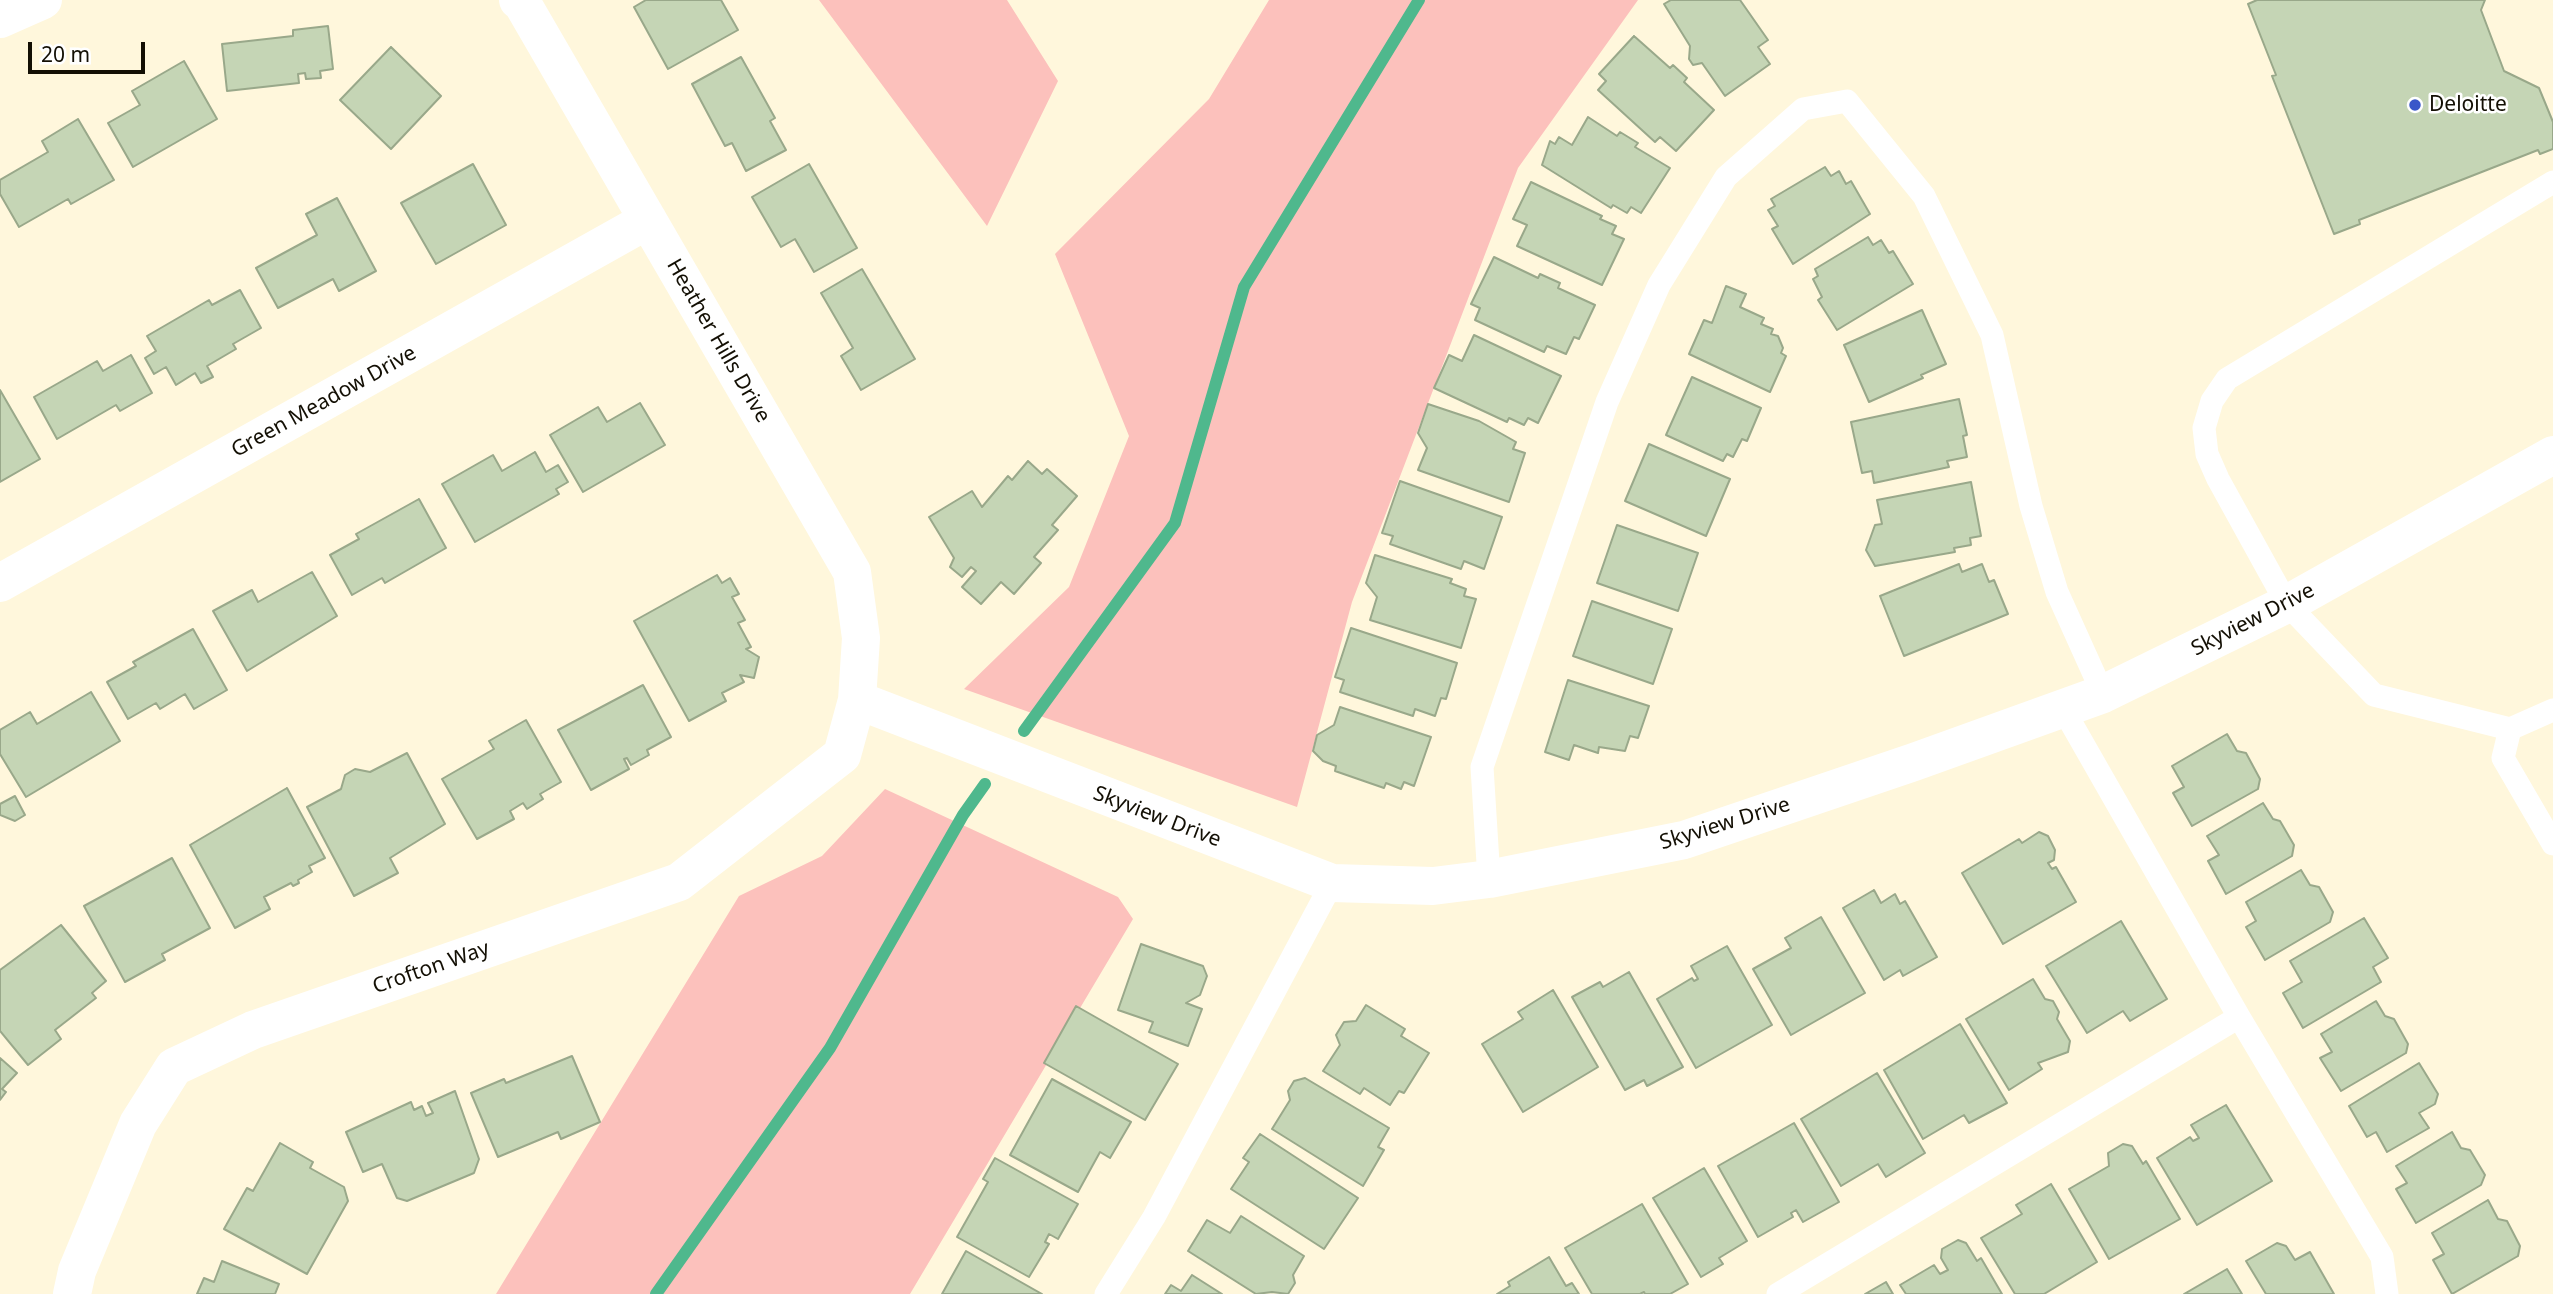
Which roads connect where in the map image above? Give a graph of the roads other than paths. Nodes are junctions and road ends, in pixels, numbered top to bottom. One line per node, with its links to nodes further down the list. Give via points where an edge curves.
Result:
1 (43, 0): 3 (street)
2 (518, 0): 5 (street, Heather Hills Drive)
3 (0, 19)
4 (2553, 182): 8 (lane, via 2227,379 2212,401 2204,428 2207,454)
5 (648, 220): 7 (street, Green Meadow Drive); 10 (street, Heather Hills Drive, via 852,572 861,638)
6 (2553, 455): 8 (street, Skyview Drive)
7 (0, 583)
8 (2287, 604): 9 (street, Skyview Drive); 13 (lane, via 2374,695)
9 (2103, 694): 11 (street, Skyview Drive); 15 (lane, via 2057,592 2031,506 1992,335 1924,196 1847,101 1802,110 1727,177 1659,285 1606,402 1482,767)
10 (857, 700): 16 (street, Skyview Drive); 18 (street, Crofton Way, via 842,755 679,882 253,1030 174,1067 138,1124)
11 (2063, 707): 15 (street, Skyview Drive, via 1684,840); 17 (lane)
12 (2553, 710): 13 (lane)
13 (2510, 729): 14 (lane, via 2503,758)
14 (2553, 844)
15 (1489, 879): 16 (street, Skyview Drive, via 1433,886)
16 (1332, 883): 19 (lane, via 1154,1217)
17 (2239, 1017): 20 (lane); 21 (lane, via 2382,1257)
18 (72, 1294)
19 (1106, 1294)
20 (1778, 1294)
21 (2387, 1294)

